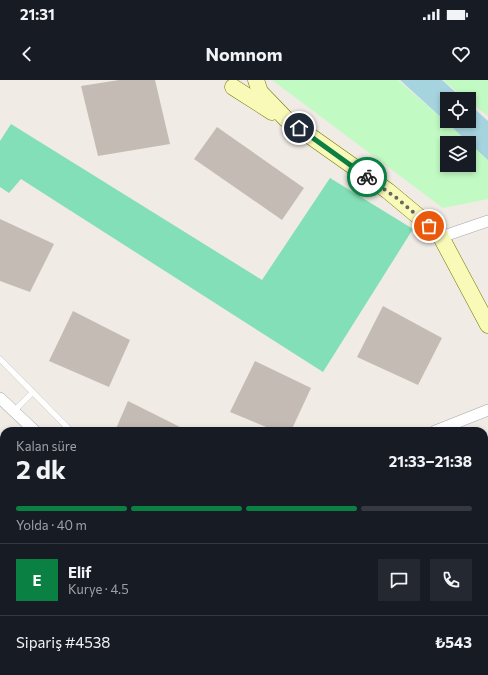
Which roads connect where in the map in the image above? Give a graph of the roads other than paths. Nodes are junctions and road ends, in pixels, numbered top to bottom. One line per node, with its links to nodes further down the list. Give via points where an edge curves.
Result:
1 (255, 80): 2 (main road, via 245,88); 3 (main road, via 260,92)
2 (228, 83): 3 (main road, via 260,106)
3 (286, 119): 5 (main road, via 388,191)
4 (488, 220): 5 (street)
5 (441, 237): 6 (main road)
6 (488, 325)
7 (0, 359): 8 (lane)
8 (33, 392): 11 (lane); 13 (lane)
9 (0, 398): 11 (street)
10 (488, 410): 14 (street)
11 (14, 411): 12 (street)
12 (31, 427)
13 (67, 427)
14 (445, 427)

